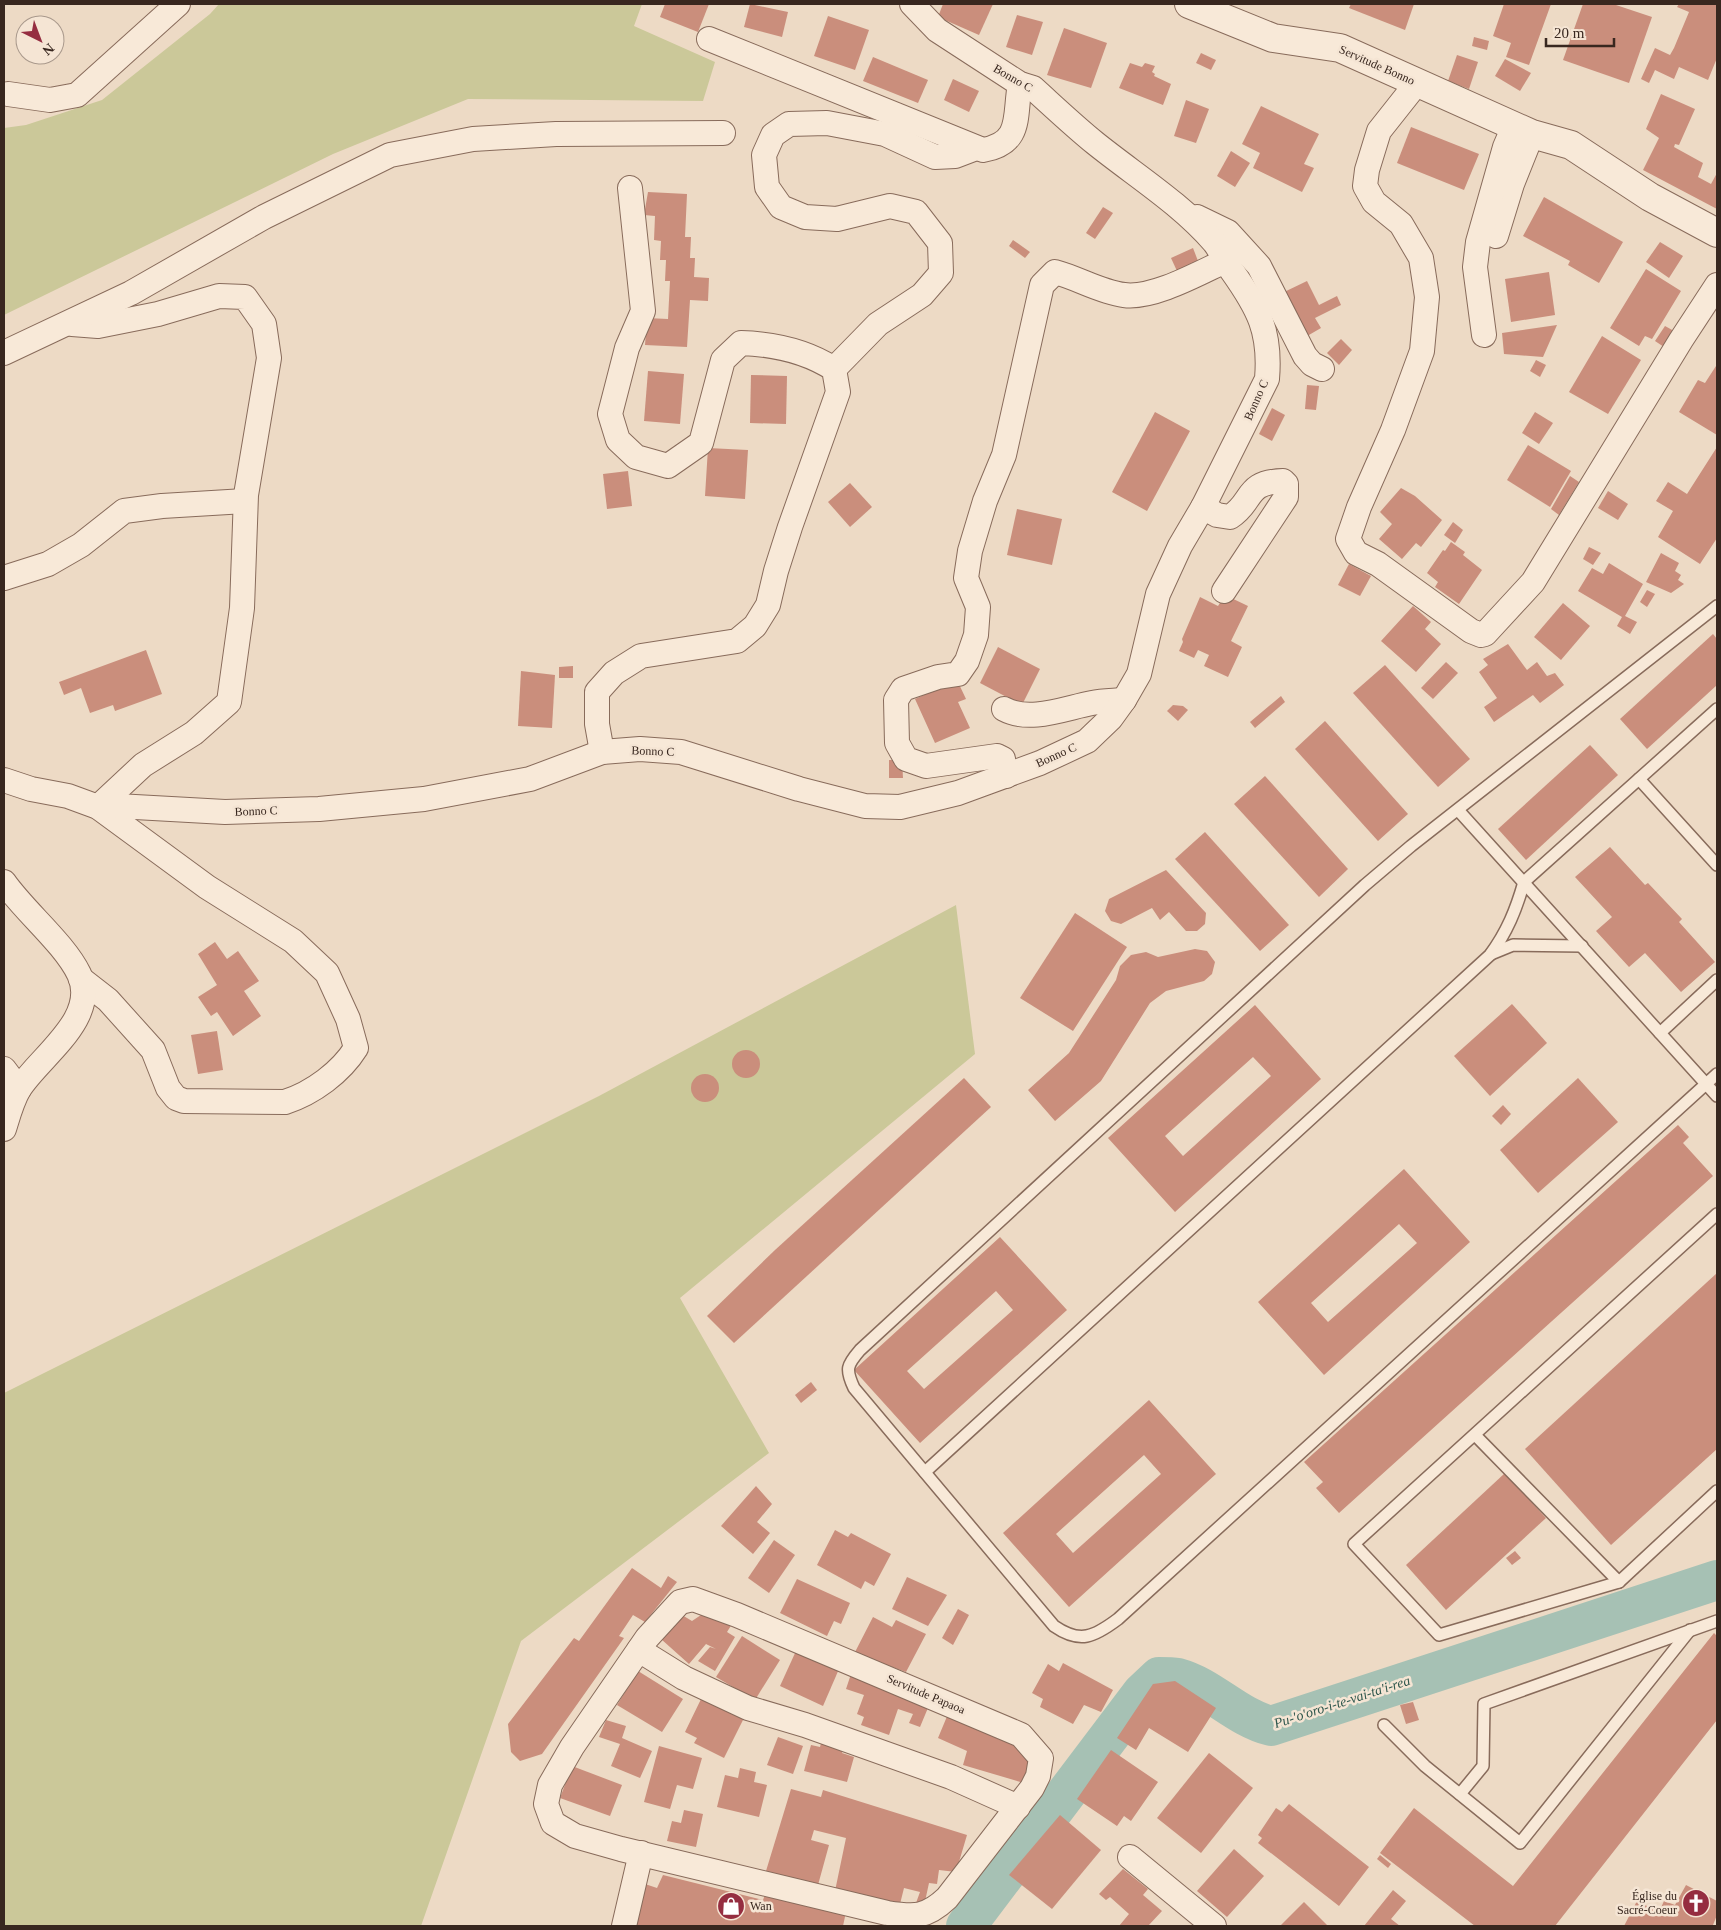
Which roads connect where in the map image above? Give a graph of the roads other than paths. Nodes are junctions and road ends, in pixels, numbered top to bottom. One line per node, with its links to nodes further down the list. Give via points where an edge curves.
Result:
1 (178, 4): 7 (street, via 77,95 50,100)
2 (912, 4): 6 (street, Bonno C, via 937,30)
3 (1190, 4): 5 (street, Servitude Bonno, via 1273,38 1340,48)
4 (709, 39): 10 (street)
5 (1418, 83): 8 (street, Servitude Bonno); 16 (street, via 1379,132 1365,186 1374,202 1401,224 1422,258 1427,297 1422,351 1348,540 1356,553 1378,564 1471,631 1485,634 1533,582)
6 (1020, 84): 10 (street, via 1017,123 1007,141 997,148); 12 (street, Bonno C, via 1033,88 1095,144)
7 (8, 94)
8 (1523, 130): 13 (street, Servitude Bonno, via 1571,145 1650,197); 14 (street, via 1512,184); 18 (street, via 1505,147 1478,242 1475,267)
9 (723, 133): 17 (street, via 556,134 473,139 390,155 264,217 131,293)
10 (976, 148): 20 (street, via 955,156 935,157 885,134 827,123 789,124 773,135 764,156 767,187 780,207 805,217 837,219 890,206 916,212 940,243 940,273 922,295 878,324)
11 (630, 188): 20 (street, via 643,311 627,348 610,414 618,440 636,457 668,466 701,443 722,360 741,343 770,344 821,361)
12 (1182, 210): 15 (street, Bonno C, via 1216,244); 21 (street, via 1220,227 1242,246 1259,266 1305,356)
13 (1717, 233)
14 (1496, 237)
15 (1225, 261): 23 (street, Bonno C, via 1252,299 1265,330 1269,356 1267,379); 31 (street, via 1147,294 1125,296 1055,272 1042,285 1004,455 985,500 970,551 966,578 978,607 976,635 967,661 958,674 911,684 896,700 897,743 906,759 926,766 997,756 1003,759)
16 (1717, 285)
17 (68, 324): 19 (street); 22 (street, via 98,326 158,314 219,296 245,296 264,324 269,358)
18 (1484, 335)
19 (4, 353)
20 (834, 369): 30 (street, via 838,392 790,527 768,605 755,626 737,641 640,656 614,673 596,692)
21 (1322, 369)
22 (245, 501): 24 (street, via 124,511 81,545 48,564); 34 (street, via 242,608 230,702 194,733 143,765)
23 (1203, 507): 25 (street, via 1217,516 1230,517 1255,488 1270,481 1286,484 1286,497); 27 (street, Bonno C, via 1180,546 1158,594 1139,674)
24 (4, 578)
25 (1224, 591)
26 (1717, 606): 35 (lane)
27 (1124, 700): 28 (street, via 1024,714 1013,714); 31 (street, Bonno C, via 1087,741)
28 (1004, 708)
29 (1717, 709): 32 (lane)
30 (602, 752): 31 (street, Bonno C, via 640,749 681,752 865,806 900,807 958,793); 34 (street, Bonno C, via 530,779 424,799 319,810 225,812)
31 (1006, 776)
32 (1639, 780): 36 (lane); 38 (lane)
33 (7, 786): 34 (street, via 68,796)
34 (98, 806): 41 (street, via 207,887 292,941 327,973 348,1019 356,1048 349,1060 320,1084 301,1097 285,1102 184,1101 176,1098 168,1088 153,1050 108,1000)
35 (1458, 810): 38 (lane); 52 (lane, via 1365,884 849,1363 848,1376 854,1388)
36 (1717, 865)
37 (4, 882): 41 (street)
38 (1524, 882): 39 (lane); 40 (lane, via 1515,914)
39 (1582, 946): 40 (lane, via 1514,945); 43 (lane)
40 (1490, 955): 52 (lane)
41 (81, 979): 47 (street, via 83,996 74,1022)
42 (1717, 980): 43 (lane)
43 (1660, 1033): 46 (lane)
44 (4, 1069): 47 (street)
45 (1717, 1074): 46 (lane)
46 (1706, 1084): 48 (lane); 52 (lane, via 1102,1630 1085,1637 1067,1635 1054,1626)
47 (19, 1089): 49 (street)
48 (1717, 1096)
49 (4, 1128)
50 (1717, 1214): 51 (lane)
51 (1475, 1435): 54 (lane); 54 (lane, via 1354,1544 1439,1636)
52 (925, 1472)
53 (1717, 1491): 54 (lane)
54 (1619, 1582)
55 (1717, 1621): 56 (lane)
56 (1690, 1630): 59 (lane, via 1484,1704 1483,1766); 59 (lane, via 1520,1843)
57 (639, 1650): 60 (street, via 684,1678 748,1708 951,1777); 60 (street, Servitude Papaoa, via 680,1602 693,1599 736,1615 1021,1735 1041,1758 1038,1776); 61 (street, Servitude Papaoa, via 572,1747 550,1784 546,1804 553,1823 575,1836)
58 (1384, 1725): 59 (lane, via 1425,1766)
59 (1460, 1794)
60 (1018, 1807): 61 (street, Servitude Papaoa, via 947,1898 935,1909 914,1917)
61 (641, 1853): 63 (street)
62 (1130, 1857): 64 (street)
63 (624, 1926)
64 (1214, 1926)

